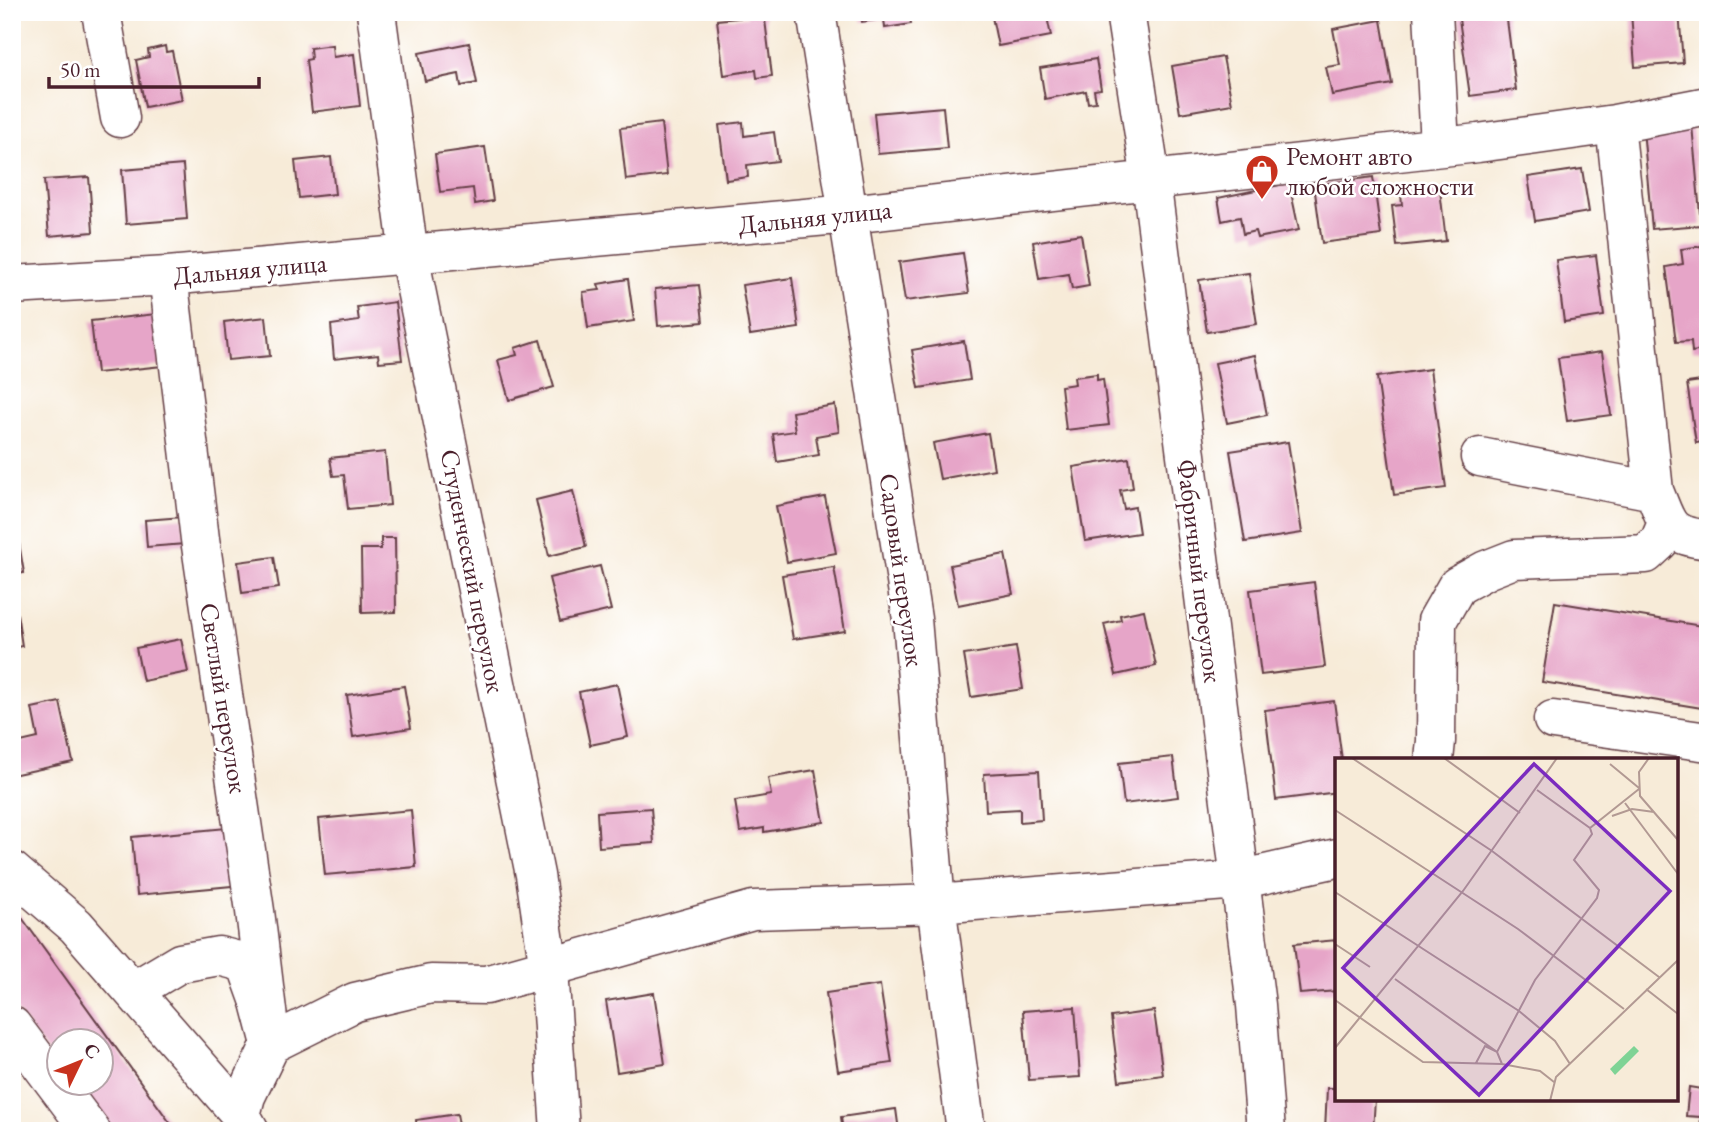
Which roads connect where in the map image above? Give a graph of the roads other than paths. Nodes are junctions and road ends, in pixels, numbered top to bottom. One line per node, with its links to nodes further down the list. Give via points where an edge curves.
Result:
1 (101, 12): 7 (street)
2 (376, 12): 12 (street, Студенческий переулок)
3 (816, 12): 11 (street, Садовый переулок)
4 (1125, 12): 10 (street, Фабричный переулок)
5 (1433, 12): 9 (street)
6 (1708, 106): 8 (street, Дальняя улица)
7 (120, 118)
8 (1615, 124): 9 (street, Дальняя улица); 16 (street)
9 (1440, 146): 10 (street, Дальняя улица)
10 (1151, 180): 11 (street, Дальняя улица); 23 (street, Фабричный переулок)
11 (849, 214): 12 (street, Дальняя улица); 24 (street, Садовый переулок, via 912,619)
12 (410, 255): 13 (street, Дальняя улица); 25 (street, Студенческий переулок, via 535,875)
13 (168, 276): 14 (street, Дальняя улица); 28 (street, Светлый переулок)
14 (12, 285)
15 (1480, 457): 16 (street)
16 (1660, 507): 17 (street, via 1682,536); 20 (street, via 1659,542 1646,554 1514,559 1457,586 1437,621)
17 (1708, 540)
18 (1553, 720): 19 (street)
19 (1708, 742)
20 (1434, 758)
21 (1335, 858): 23 (street)
22 (12, 871): 26 (street, via 76,926)
23 (1239, 880): 24 (street); 33 (street, Фабричный переулок, via 1256,1005)
24 (936, 904): 25 (street, via 753,910); 32 (street, Садовый переулок)
25 (549, 969): 28 (street, via 486,985 431,984 355,1002); 31 (street, Студенческий переулок)
26 (133, 991): 28 (street, via 180,963 219,956 246,964); 29 (street)
27 (12, 1026): 30 (street)
28 (271, 1044): 29 (street, via 246,1096)
29 (246, 1123)
30 (91, 1131)
31 (560, 1131)
32 (966, 1131)
33 (1265, 1131)

